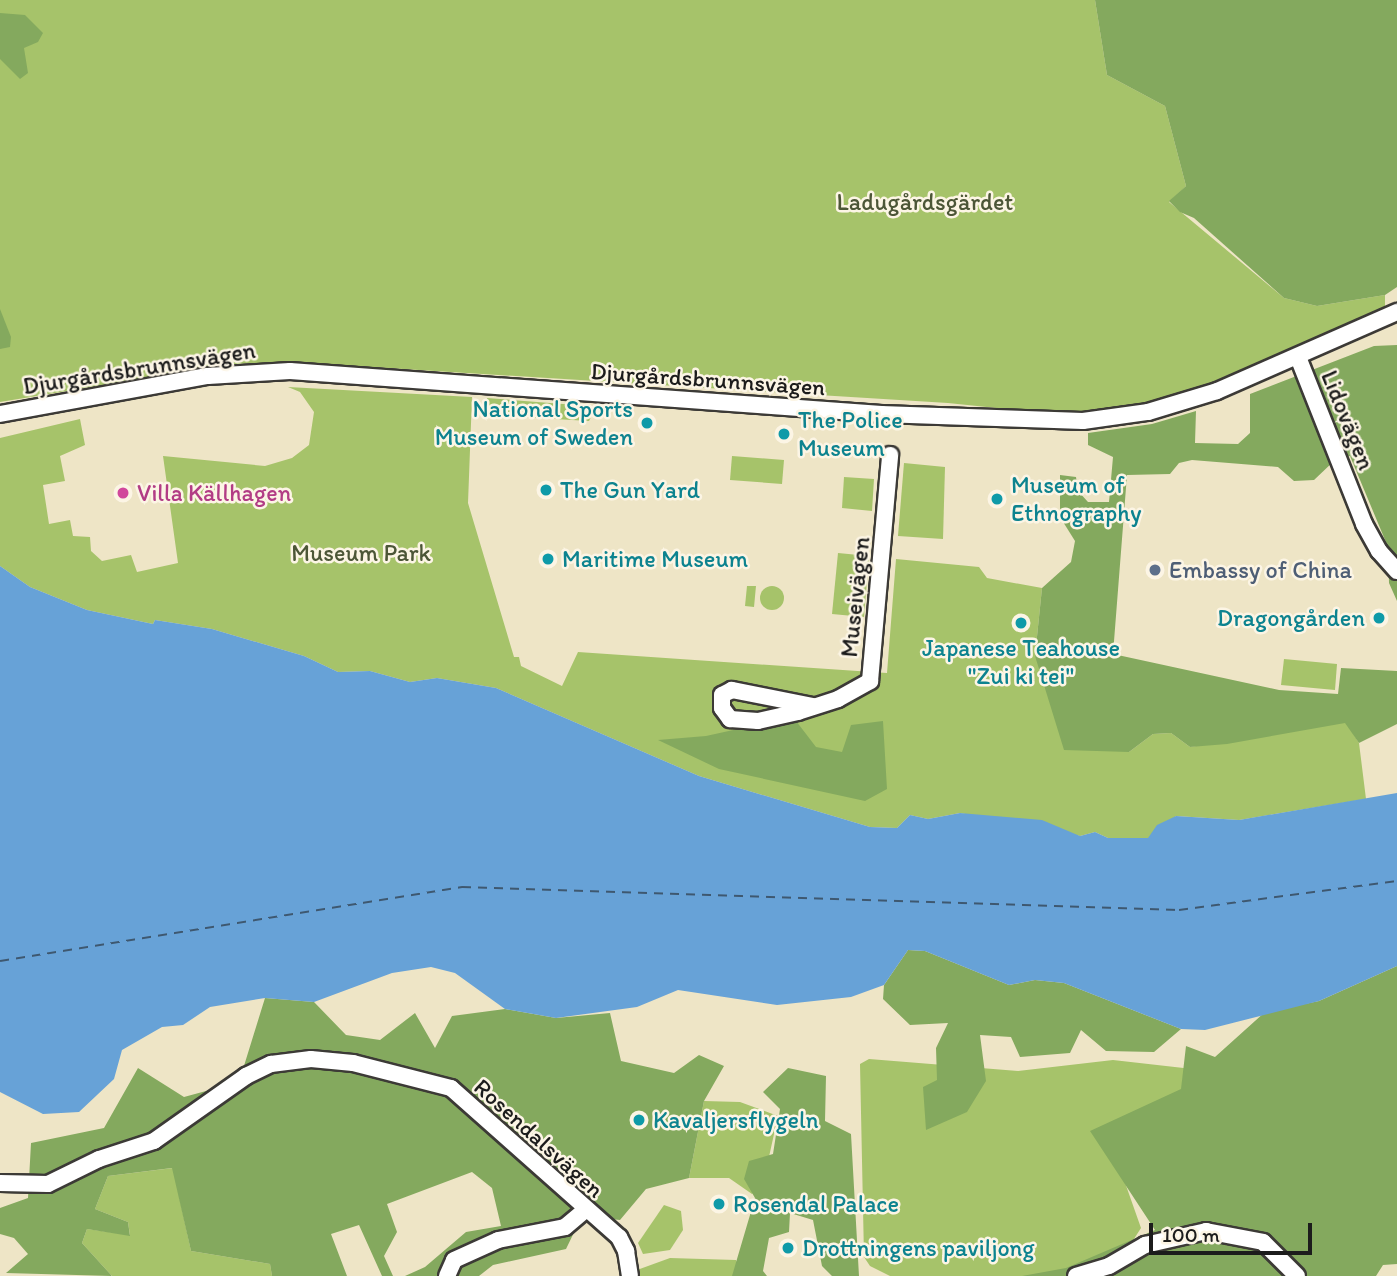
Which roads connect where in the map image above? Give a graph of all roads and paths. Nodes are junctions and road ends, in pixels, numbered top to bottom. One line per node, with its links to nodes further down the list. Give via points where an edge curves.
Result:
1 (1397, 312): 2 (street, Djurgårdsbrunnsvägen)
2 (1298, 357): 3 (street, Djurgårdsbrunnsvägen, via 1185,402 1083,421 881,414 277,371 208,376); 5 (street, Lidovägen, via 1364,524)
3 (0, 414)
4 (890, 455): 6 (street, Museivägen, via 870,681 838,699)
5 (1397, 571)
6 (813, 706): 6 (street, Museivägen, via 758,721 730,719 722,708 722,695 732,690)
7 (0, 1183): 8 (street, Rosendalsvägen, via 55,1181 99,1158 172,1132 259,1069 311,1059 381,1068 451,1088)
8 (584, 1211): 9 (street, via 565,1227 498,1240 465,1255 454,1261); 10 (street, Rosendalsvägen, via 619,1237)
9 (447, 1276)
10 (630, 1276)
11 (1076, 1276): 12 (street, via 1109,1266 1141,1247 1198,1232 1235,1233 1263,1242)
12 (1297, 1276)

